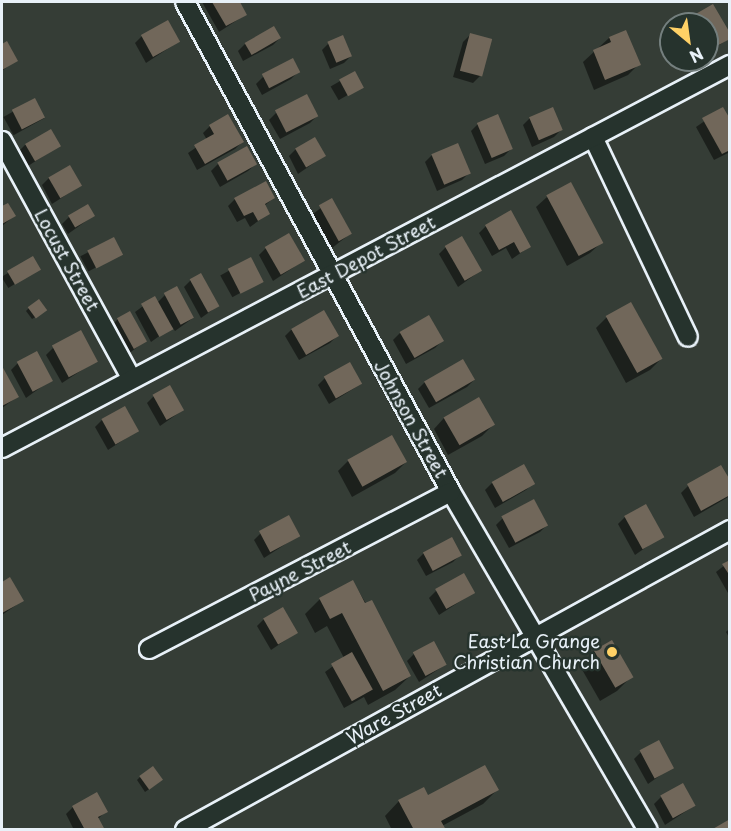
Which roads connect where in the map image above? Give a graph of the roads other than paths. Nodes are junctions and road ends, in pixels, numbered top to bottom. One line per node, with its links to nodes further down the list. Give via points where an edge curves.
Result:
1 (185, 2): 5 (street, Johnson Street)
2 (729, 65): 3 (street, East Depot Street)
3 (593, 137): 5 (street, East Depot Street); 6 (street)
4 (2, 141): 7 (street, Locust Street)
5 (332, 274): 7 (street, East Depot Street); 9 (street, Johnson Street)
6 (688, 337)
7 (132, 379): 8 (street, East Depot Street)
8 (2, 448)
9 (452, 492): 11 (street, Johnson Street); 12 (street, Payne Street)
10 (729, 530): 11 (street, Ware Street)
11 (536, 635): 13 (street, Ware Street); 14 (street, Johnson Street)
12 (149, 649)
13 (185, 830)
14 (648, 830)

